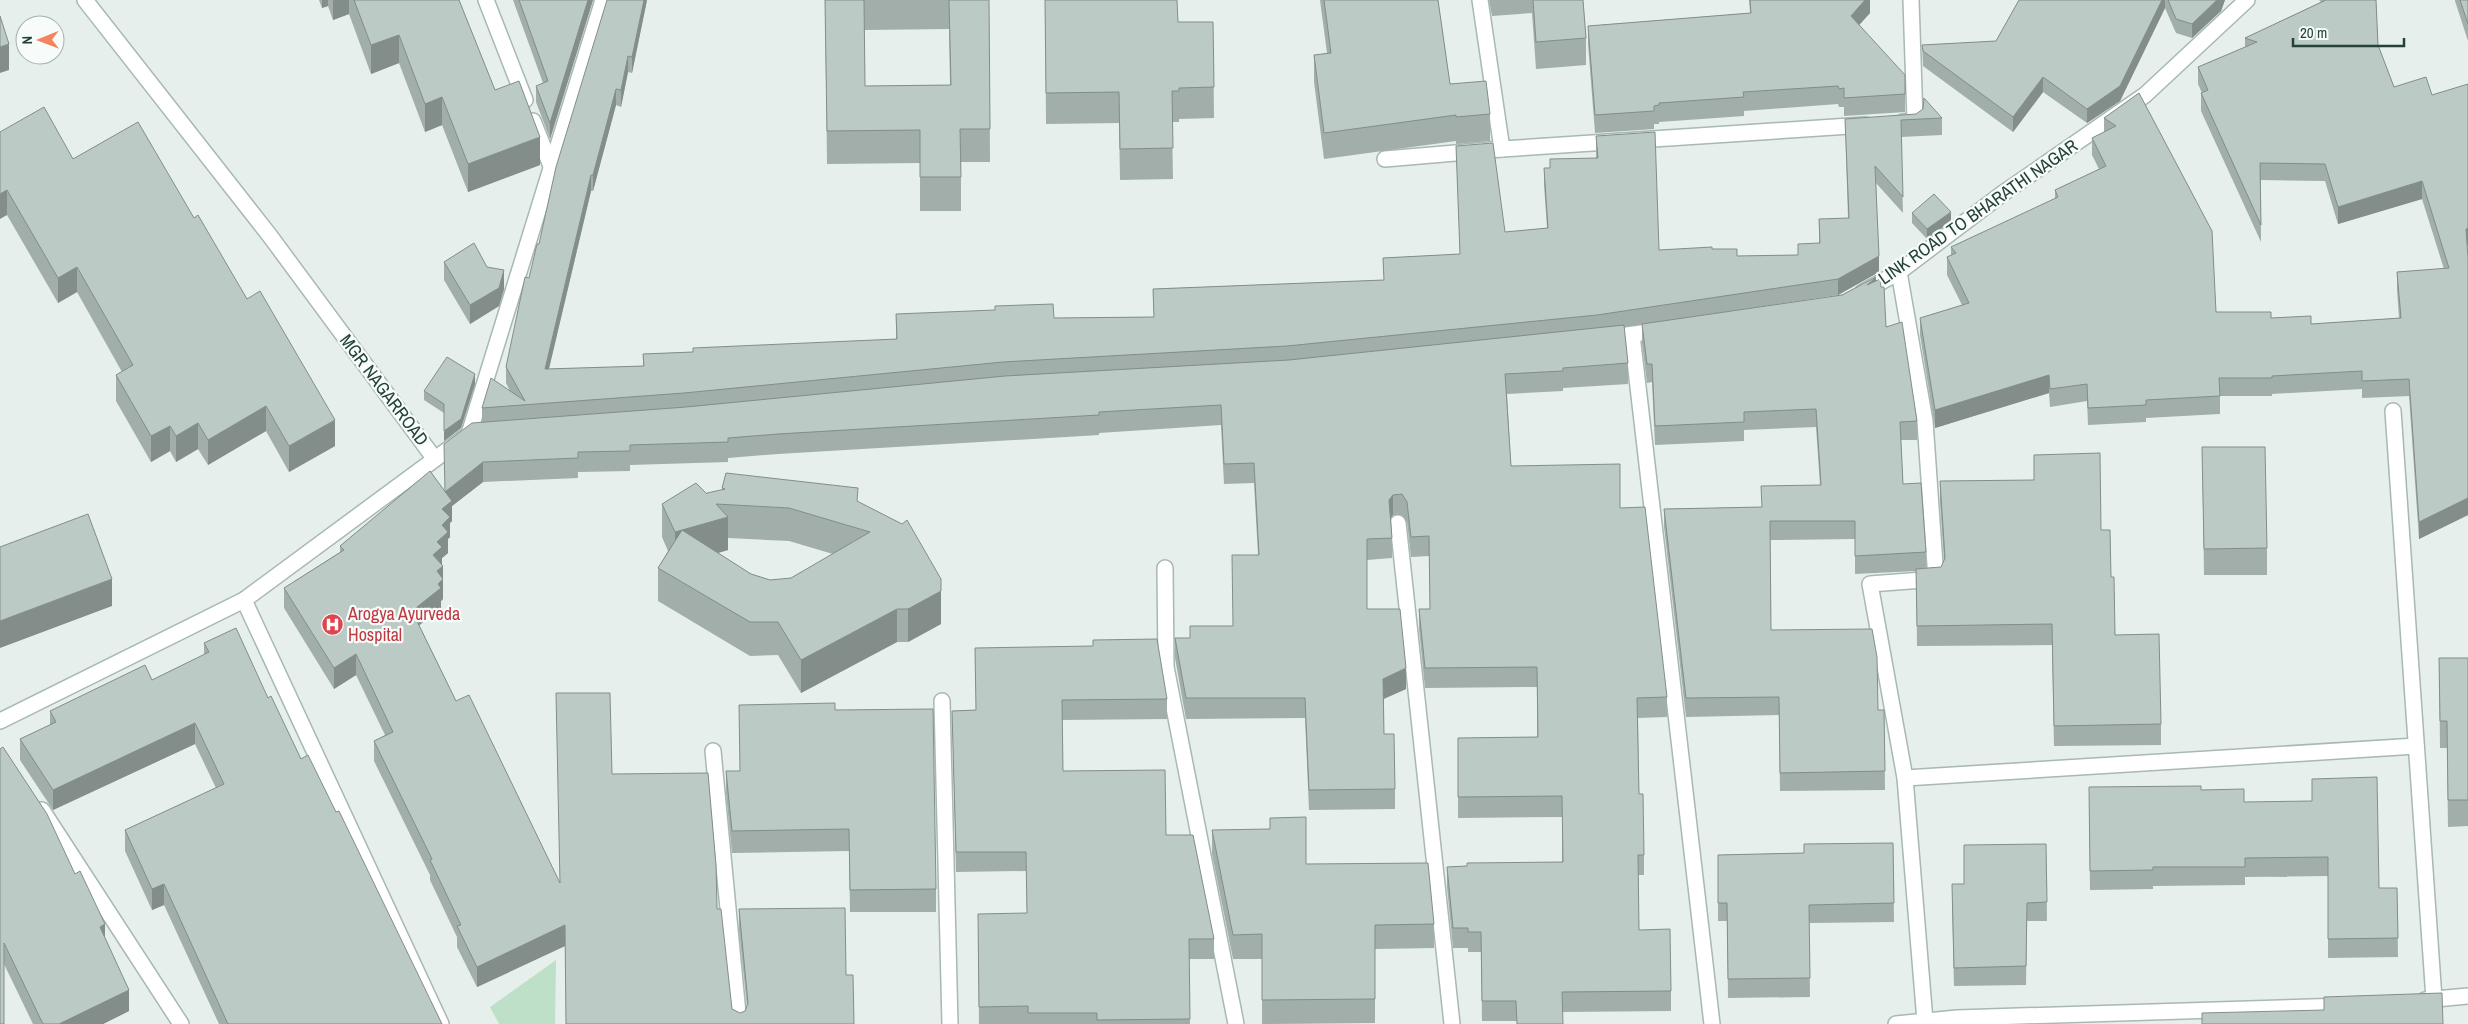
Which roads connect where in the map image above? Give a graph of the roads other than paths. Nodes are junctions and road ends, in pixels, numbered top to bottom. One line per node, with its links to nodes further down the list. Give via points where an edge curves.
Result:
1 (85, 0): 18 (street, MGR NAGARROAD, via 270,236)
2 (486, 0): 9 (street)
3 (603, 0): 9 (street)
4 (1480, 0): 7 (street)
5 (1912, 0): 7 (street, via 1915,121)
6 (2247, 0): 10 (street, LINK ROAD TO BHARATHI NAGAR, via 2145,95 2002,194)
7 (1502, 149): 8 (street)
8 (1385, 159)
9 (551, 166): 17 (street)
10 (1899, 272): 11 (street, LINK ROAD TO BHARATHI NAGAR); 26 (street, via 1925,421 1936,579 1870,584)
11 (1849, 300)
12 (1678, 328): 13 (street)
13 (1632, 335): 14 (street); 41 (street)
14 (1588, 340)
15 (2393, 411): 24 (street)
16 (488, 433): 17 (street)
17 (469, 434): 18 (street, MGR NAGARROAD)
18 (434, 458): 21 (street)
19 (1398, 523): 40 (street)
20 (1165, 568): 39 (street, via 1166,667)
21 (244, 600): 23 (street); 36 (street)
22 (942, 701): 38 (street)
23 (0, 721)
24 (2416, 746): 26 (street); 29 (street)
25 (714, 751): 37 (street)
26 (1905, 778): 34 (street)
27 (32, 795): 35 (street)
28 (2468, 996): 29 (street)
29 (2434, 999): 30 (street)
30 (2407, 1002)
31 (2355, 1006): 32 (street)
32 (2302, 1008): 33 (street); 43 (street)
33 (2030, 1020): 34 (street)
34 (1925, 1022): 42 (street)
35 (181, 1024)
36 (441, 1024)
37 (739, 1024)
38 (950, 1024)
39 (1236, 1024)
40 (1452, 1024)
41 (1712, 1024)
42 (1896, 1024)
43 (2303, 1024)

